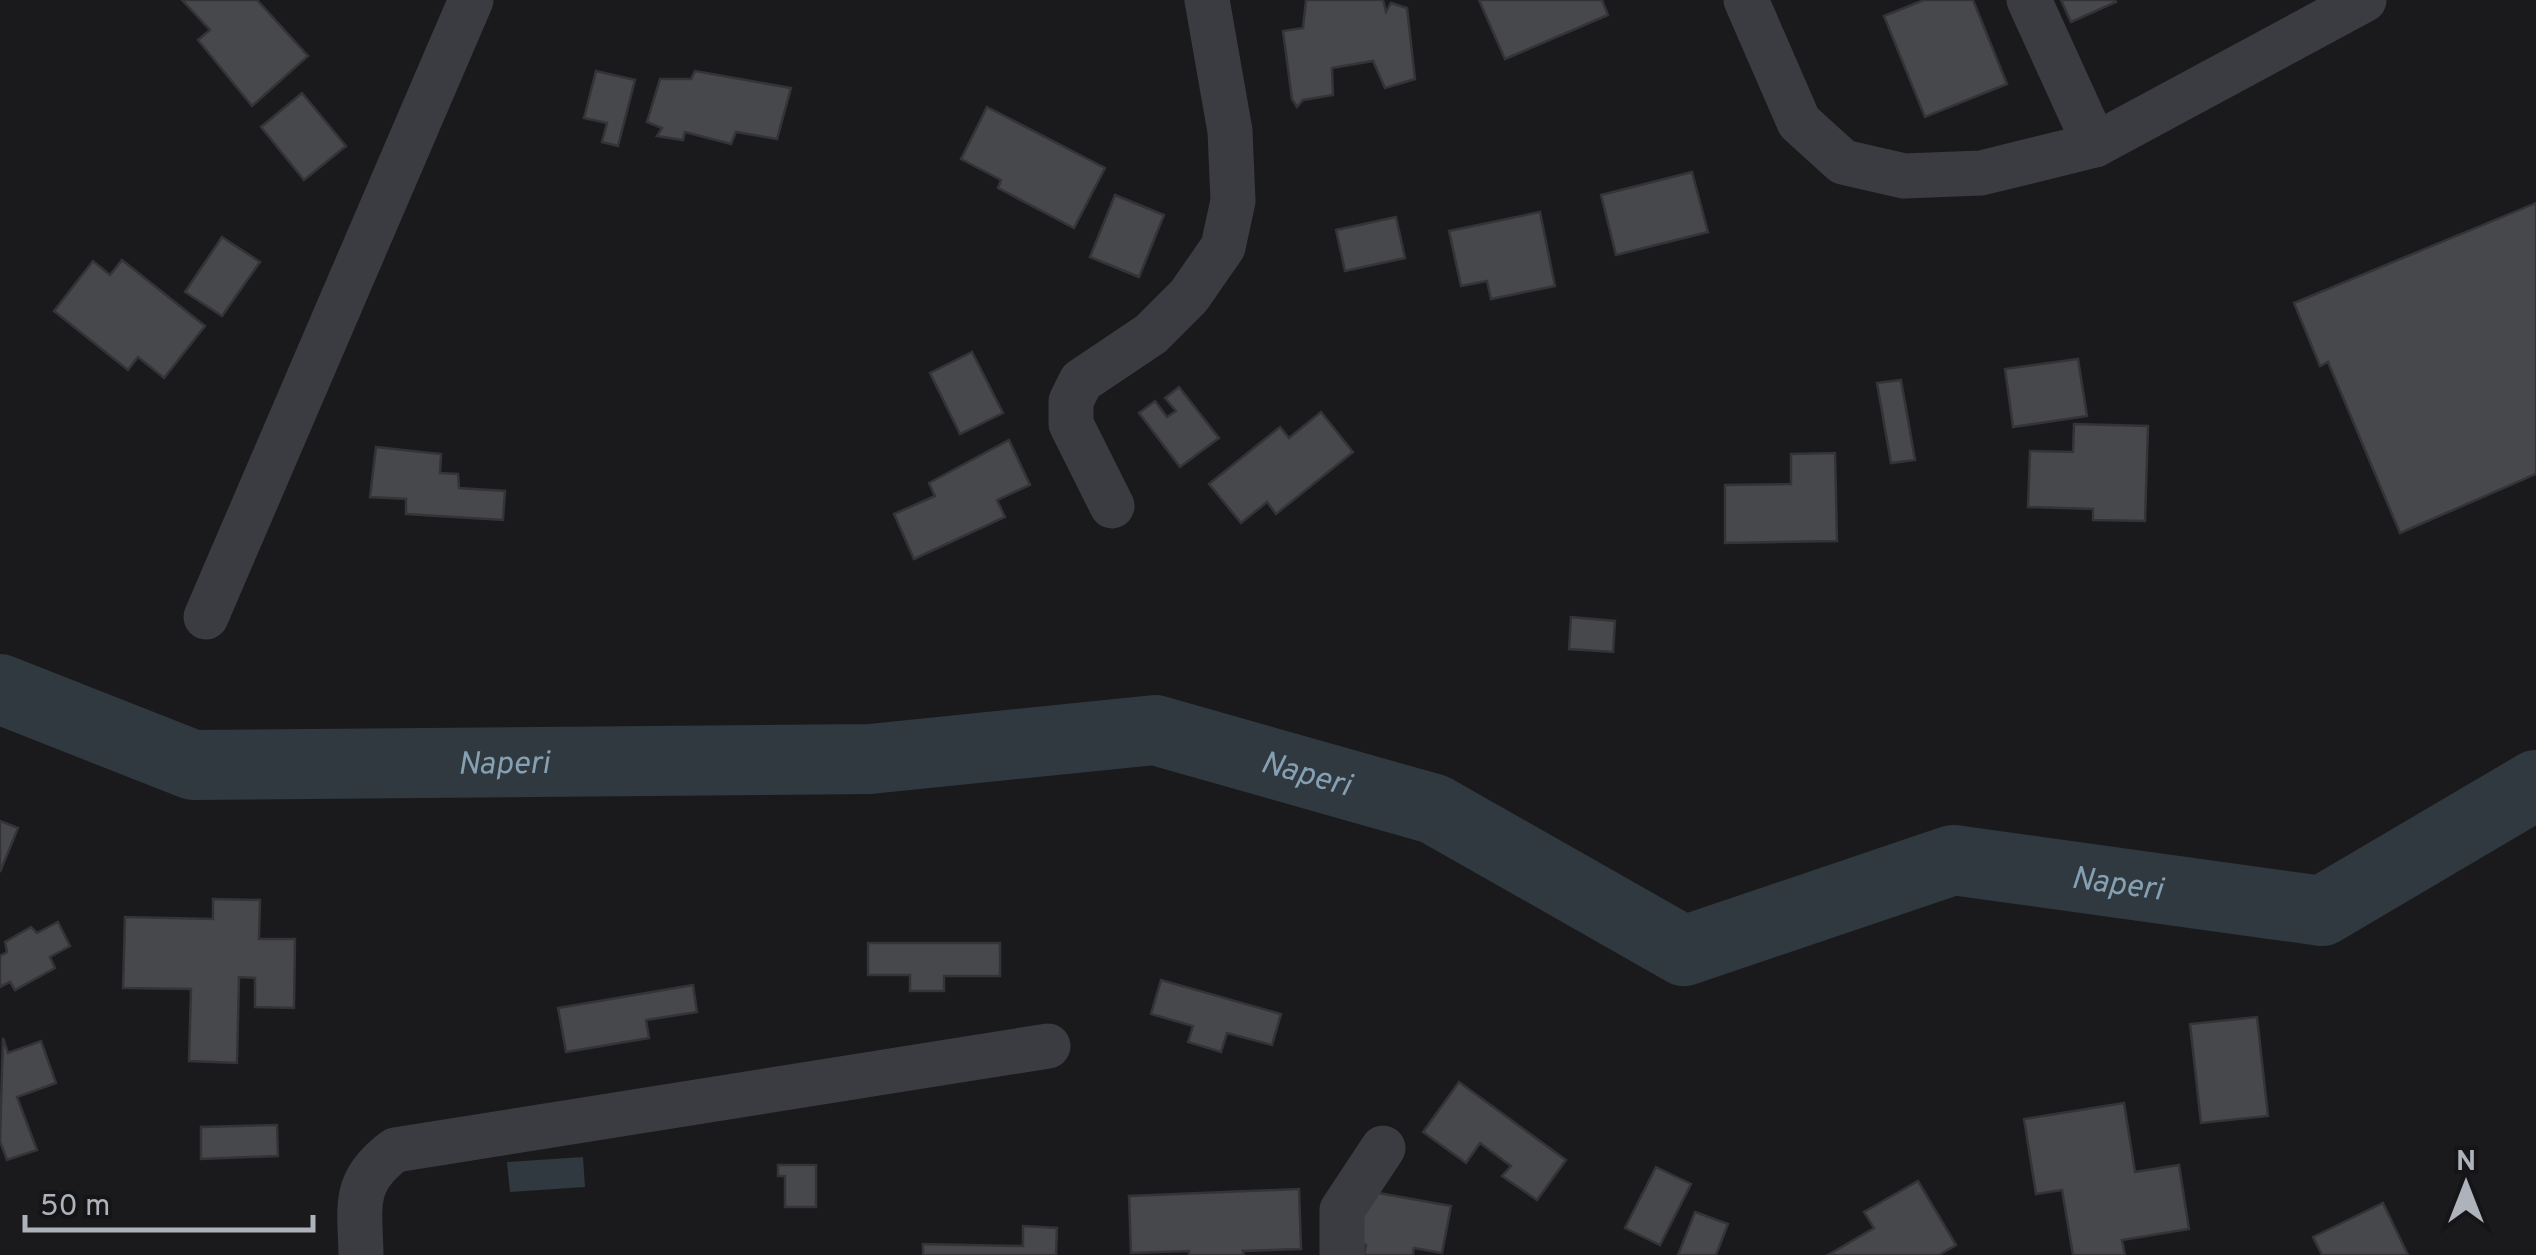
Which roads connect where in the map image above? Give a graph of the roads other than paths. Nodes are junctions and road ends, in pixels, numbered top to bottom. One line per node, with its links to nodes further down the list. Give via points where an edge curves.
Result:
1 (471, 0): 9 (street)
2 (1207, 0): 8 (street, via 1230,131 1233,201 1224,247 1190,296 1151,334 1081,381 1071,401 1071,424)
3 (1746, 0): 7 (street, via 1799,122 1843,162 1904,176 1981,172)
4 (2029, 0): 7 (street)
5 (2364, 0): 6 (street)
6 (2308, 14): 7 (street)
7 (2094, 145)
8 (1112, 506)
9 (206, 617)
10 (1048, 1046): 12 (street, via 395,1150 370,1169 360,1200)
11 (1383, 1148): 13 (street, via 1342,1210)
12 (361, 1255)
13 (1342, 1255)

